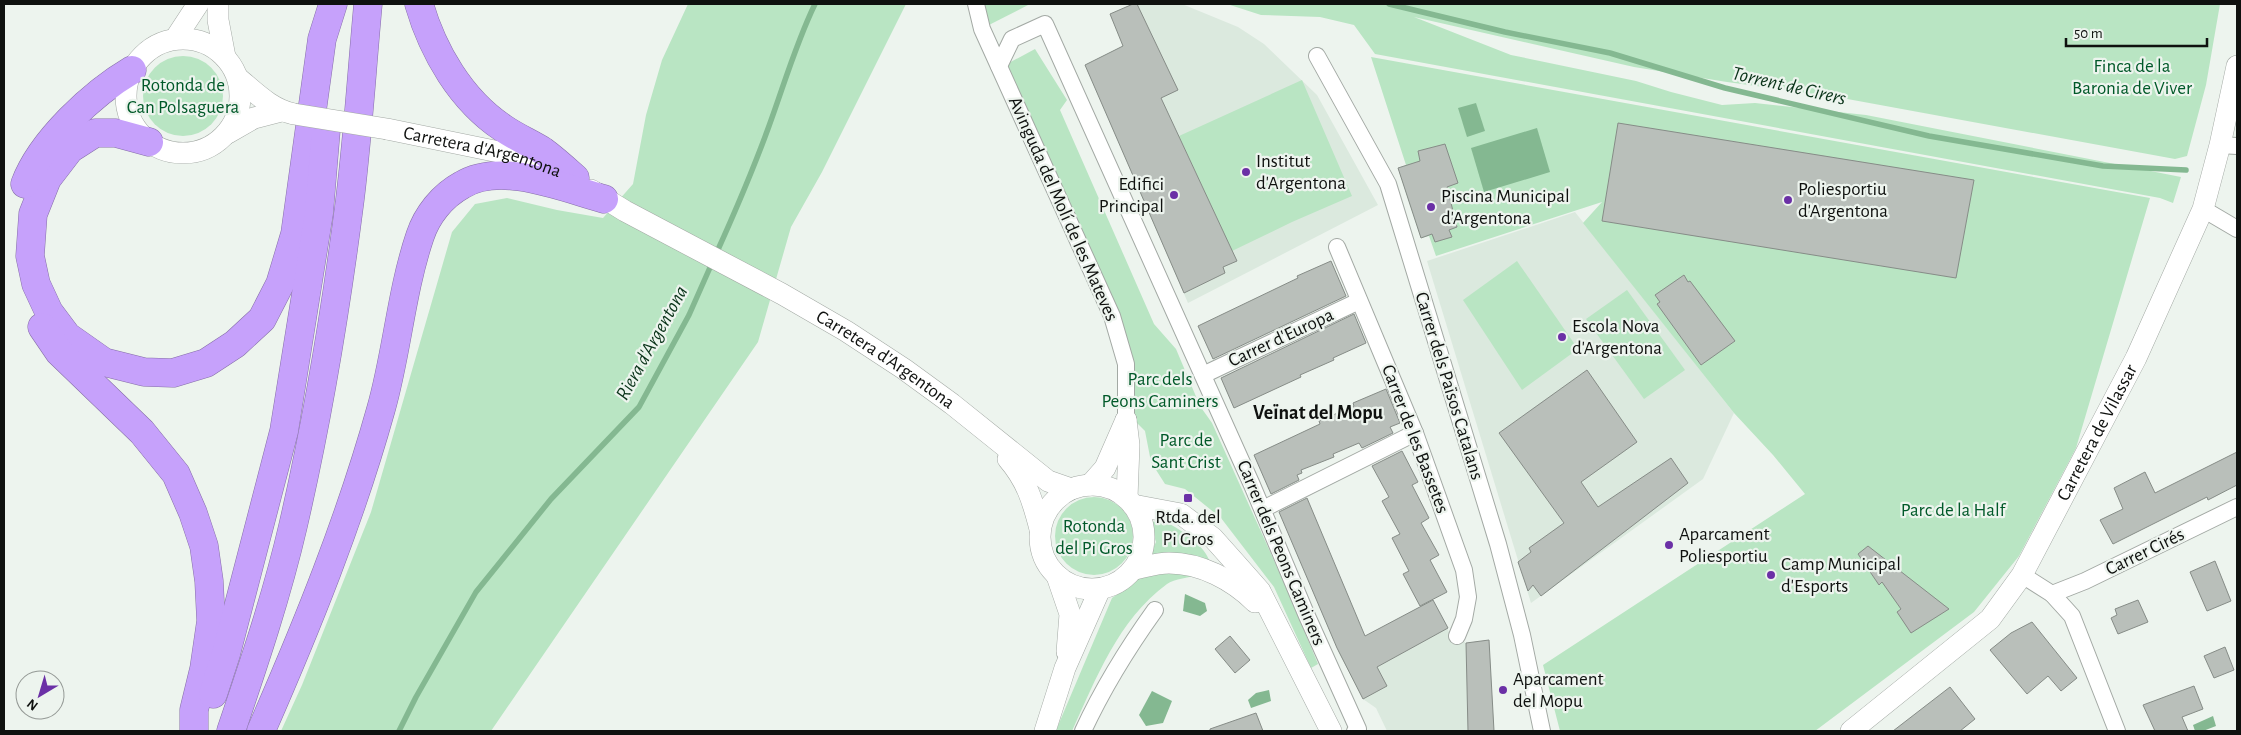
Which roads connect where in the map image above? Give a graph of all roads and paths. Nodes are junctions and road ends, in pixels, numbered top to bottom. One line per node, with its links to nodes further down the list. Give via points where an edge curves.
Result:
1 (198, 4): 7 (street)
2 (218, 4): 9 (street)
3 (335, 4): 16 (highway, via 322,39 295,234 280,284 262,319 235,344 206,363 173,373 144,372 104,362 67,336 36,284 30,256 34,214 47,179 70,149 95,133 116,133); 44 (highway, via 319,213 284,431 226,654)
4 (368, 4): 45 (highway, via 350,197 315,427 280,578)
5 (419, 4): 18 (highway, via 428,32 444,62 474,104 502,127 544,152)
6 (976, 4): 10 (street, Avinguda del Molí de les Mateves, via 982,29)
7 (175, 40): 9 (street, via 202,42); 12 (street, via 152,48)
8 (1317, 56): 50 (street, Carrer dels Països Catalans, via 1388,184 1498,544 1522,635)
9 (225, 57): 13 (street)
10 (999, 66): 24 (street, Carrer dels Peons Caminers, via 1012,39 1044,24); 25 (street, Avinguda del Molí de les Mateves, via 1112,316 1126,364)
11 (2237, 66): 17 (street, Carretera de Vilassar)
12 (132, 70): 16 (street, via 126,94 127,109 138,131); 43 (highway, via 85,106 49,143 27,178 16,210 14,255 23,290 38,321 59,352 148,439 176,474 193,512 204,546 211,621 194,710)
13 (238, 78): 14 (street, via 262,99); 15 (street, via 240,107)
14 (288, 112): 15 (street, via 254,118); 18 (street, Carretera d'Argentona, bridge, via 514,155)
15 (228, 133): 16 (street, via 209,148 194,153 171,152)
16 (149, 142)
17 (2229, 145): 20 (street, Carretera de Vilassar)
18 (575, 178): 19 (street, Carretera d'Argentona)
19 (615, 205): 26 (street, Carretera d'Argentona, via 782,294 904,369); 46 (highway, via 545,183 497,175 477,177 461,185 435,208 420,236 381,408 347,517 308,621)
20 (2204, 209): 21 (street); 34 (street, Carretera de Vilassar, via 2136,358)
21 (2237, 229)
22 (1337, 247): 23 (street, Carrer de les Bassetes)
23 (1359, 301): 24 (street, Carrer d'Europa); 27 (street, Carrer de les Bassetes)
24 (1203, 375): 31 (street, Carrer dels Peons Caminers)
25 (1126, 420): 28 (street, via 1104,468); 29 (street)
26 (985, 432): 28 (street, via 1048,481); 32 (street, via 1021,474 1032,498)
27 (1415, 432): 31 (street); 40 (street, Carrer de les Bassetes, via 1464,570 1468,597)
28 (1080, 487): 29 (street, via 1110,488); 32 (street, via 1058,497 1048,508)
29 (1130, 502): 33 (street, via 1142,522 1145,538 1142,554); 39 (street, via 1181,514 1197,524 1260,591)
30 (2237, 508): 37 (street, Carrer Cirés)
31 (1263, 509): 49 (street, Carrer dels Peons Caminers, via 1358,729)
32 (1040, 529): 35 (street, via 1042,554)
33 (1134, 569): 36 (street, via 1119,582); 39 (street, via 1168,563 1216,574 1232,582)
34 (2022, 575): 37 (street); 51 (street, Carretera de Vilassar, via 1990,619)
35 (1057, 576): 36 (street, via 1077,587); 41 (street, via 1070,614)
36 (1100, 589): 41 (street)
37 (2052, 594): 52 (street, via 2072,616)
38 (1155, 610): 47 (street, via 1099,696)
39 (1275, 622): 48 (street)
40 (1457, 636)
41 (1065, 668): 42 (street)
42 (1048, 729)
43 (194, 731)
44 (201, 731)
45 (231, 731)
46 (261, 731)
47 (1083, 731)
48 (1331, 731)
49 (1355, 731)
50 (1542, 731)
51 (1851, 731)
52 (2117, 731)

